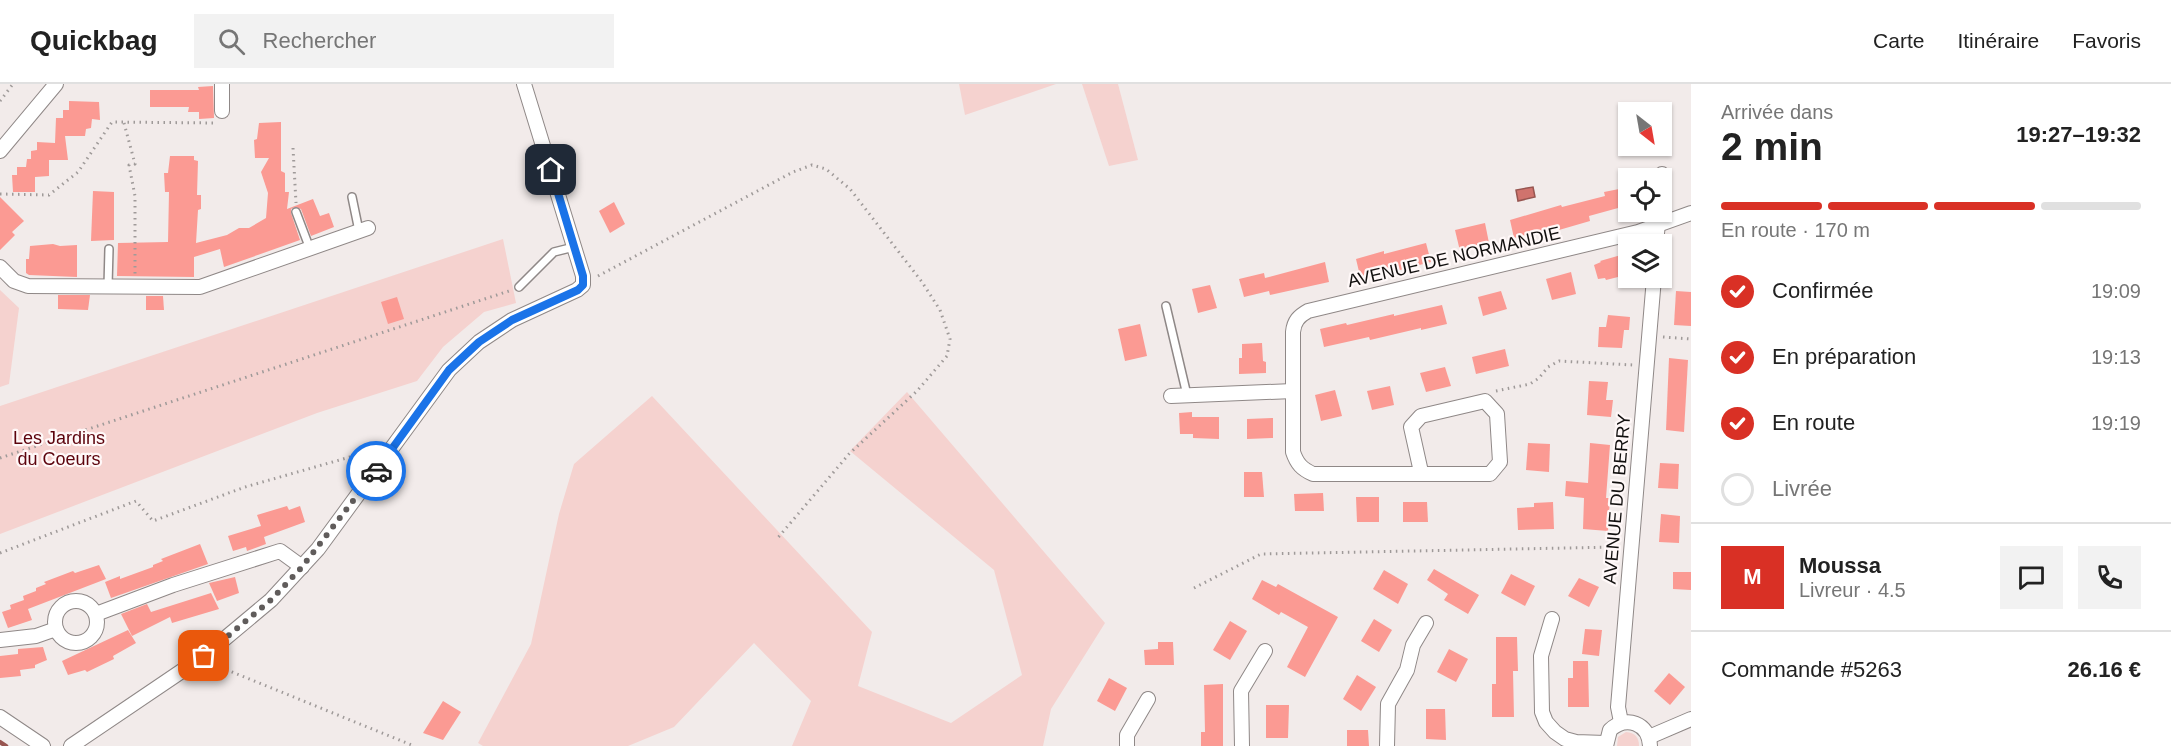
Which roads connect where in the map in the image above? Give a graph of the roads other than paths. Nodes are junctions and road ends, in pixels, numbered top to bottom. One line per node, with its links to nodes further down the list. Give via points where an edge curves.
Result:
1 (56, 84): 5 (street)
2 (222, 84): 4 (street)
3 (524, 84): 12 (street)
4 (222, 111)
5 (0, 151)
6 (352, 196): 11 (lane)
7 (296, 212): 14 (lane)
8 (1691, 213): 9 (street, AVENUE DE NORMANDIE)
9 (1672, 216)
10 (1652, 222): 20 (street, AVENUE DE NORMANDIE, via 1638,232 1308,311 1294,324)
11 (363, 229): 14 (street)
12 (574, 247): 17 (lane, via 554,252); 24 (street, via 583,285 512,320 479,342 449,370)
13 (109, 249): 16 (lane)
14 (310, 249): 16 (street, via 200,287)
15 (0, 267): 16 (street, via 14,281 28,286)
16 (108, 286)
17 (519, 287)
18 (1653, 288): 34 (street, AVENUE DU BERRY, via 1618,707)
19 (1166, 306): 21 (lane)
20 (1293, 391): 21 (street); 23 (street, AVENUE DE NORMANDIE, via 1293,452 1304,470 1313,474)
21 (1187, 395): 22 (street)
22 (1171, 396)
23 (1421, 472): 23 (street, via 1490,474 1500,462 1497,414 1485,401 1421,416 1411,427)
24 (302, 567): 25 (street, via 280,551); 38 (street, via 271,600 200,659)
25 (96, 614): 28 (street, via 86,603 65,603 56,615); 28 (street, via 97,627 84,642 70,642)
26 (1552, 619): 36 (street, via 1541,656 1542,712 1546,722 1565,739)
27 (1426, 623): 41 (street, via 1388,704)
28 (56, 629): 29 (street, via 36,636)
29 (0, 640)
30 (1264, 651): 40 (street, via 1241,691)
31 (1149, 699): 39 (street, via 1127,735)
32 (0, 717): 37 (street)
33 (1691, 718): 35 (street)
34 (1621, 722): 35 (street, via 1641,726); 36 (street, via 1610,730)
35 (1649, 742)
36 (1605, 745)
37 (43, 746)
38 (70, 746)
39 (1127, 746)
40 (1242, 746)
41 (1387, 746)

